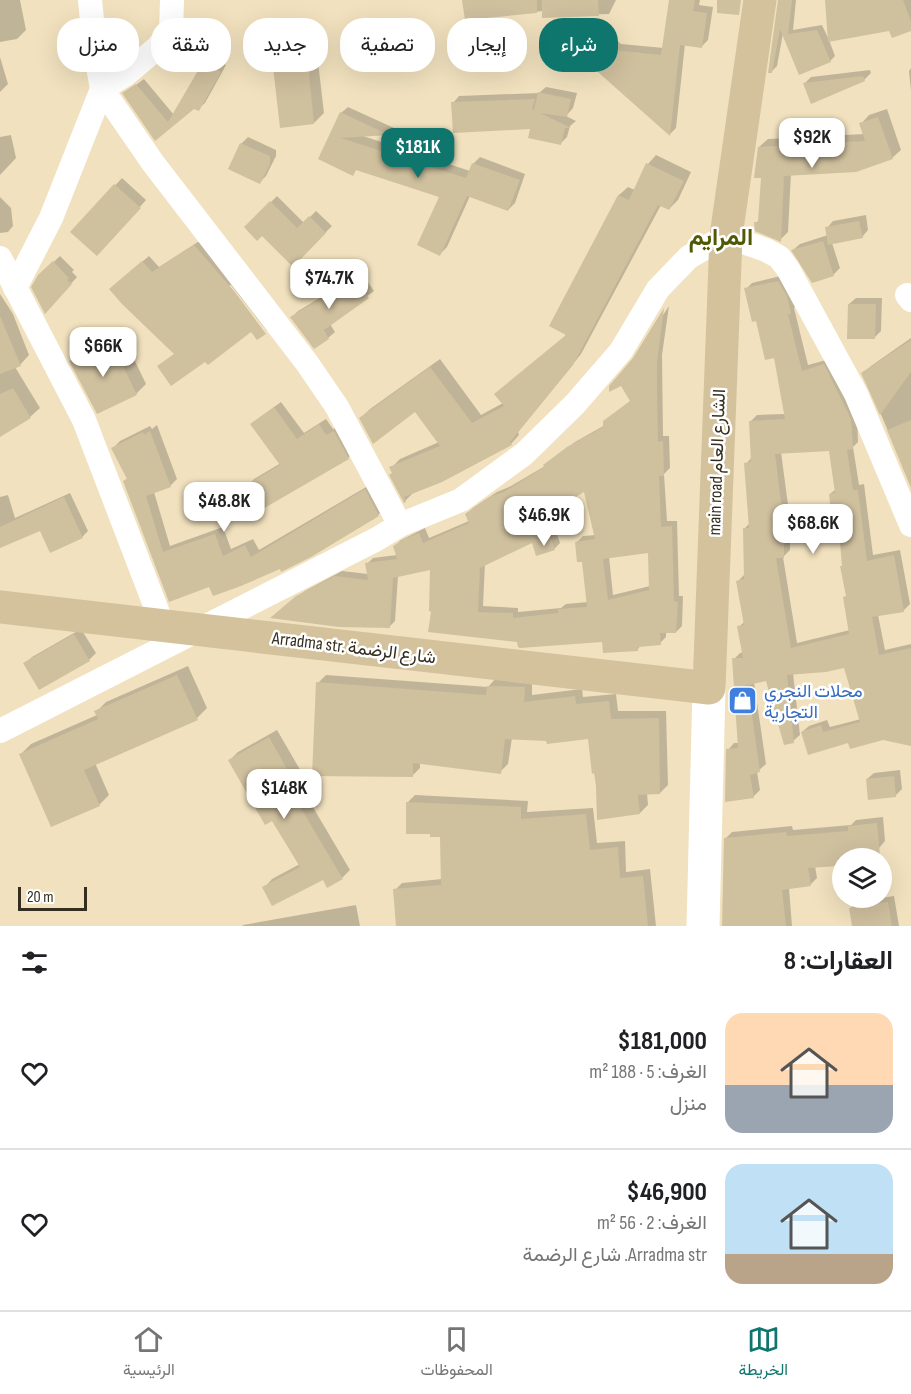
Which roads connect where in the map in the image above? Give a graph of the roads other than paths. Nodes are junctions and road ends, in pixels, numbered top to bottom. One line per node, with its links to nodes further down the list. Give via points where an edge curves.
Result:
1 (90, 0): 4 (street)
2 (172, 0): 4 (street, via 171,32 125,75)
3 (760, 0): 5 (main road, main road الشارع العام)
4 (102, 89): 7 (street, via 51,218); 8 (street, via 153,163 325,389)
5 (726, 236): 8 (street, via 689,258 658,289 621,351 524,454 461,500); 9 (street, via 766,250 779,257 788,269 856,394); 13 (main road, main road الشارع العام)
6 (0, 258): 7 (street)
7 (15, 288): 11 (street, via 84,420)
8 (400, 525): 12 (street)
9 (911, 525)
10 (0, 607): 11 (main road, Arradma str. شارع الرضمة)
11 (163, 626): 12 (main road, Arradma str. شارع الرضمة)
12 (201, 630): 13 (main road, Arradma str. شارع الرضمة); 14 (street)
13 (709, 688): 15 (main road, main road الشارع العام)
14 (0, 731)
15 (703, 926)

